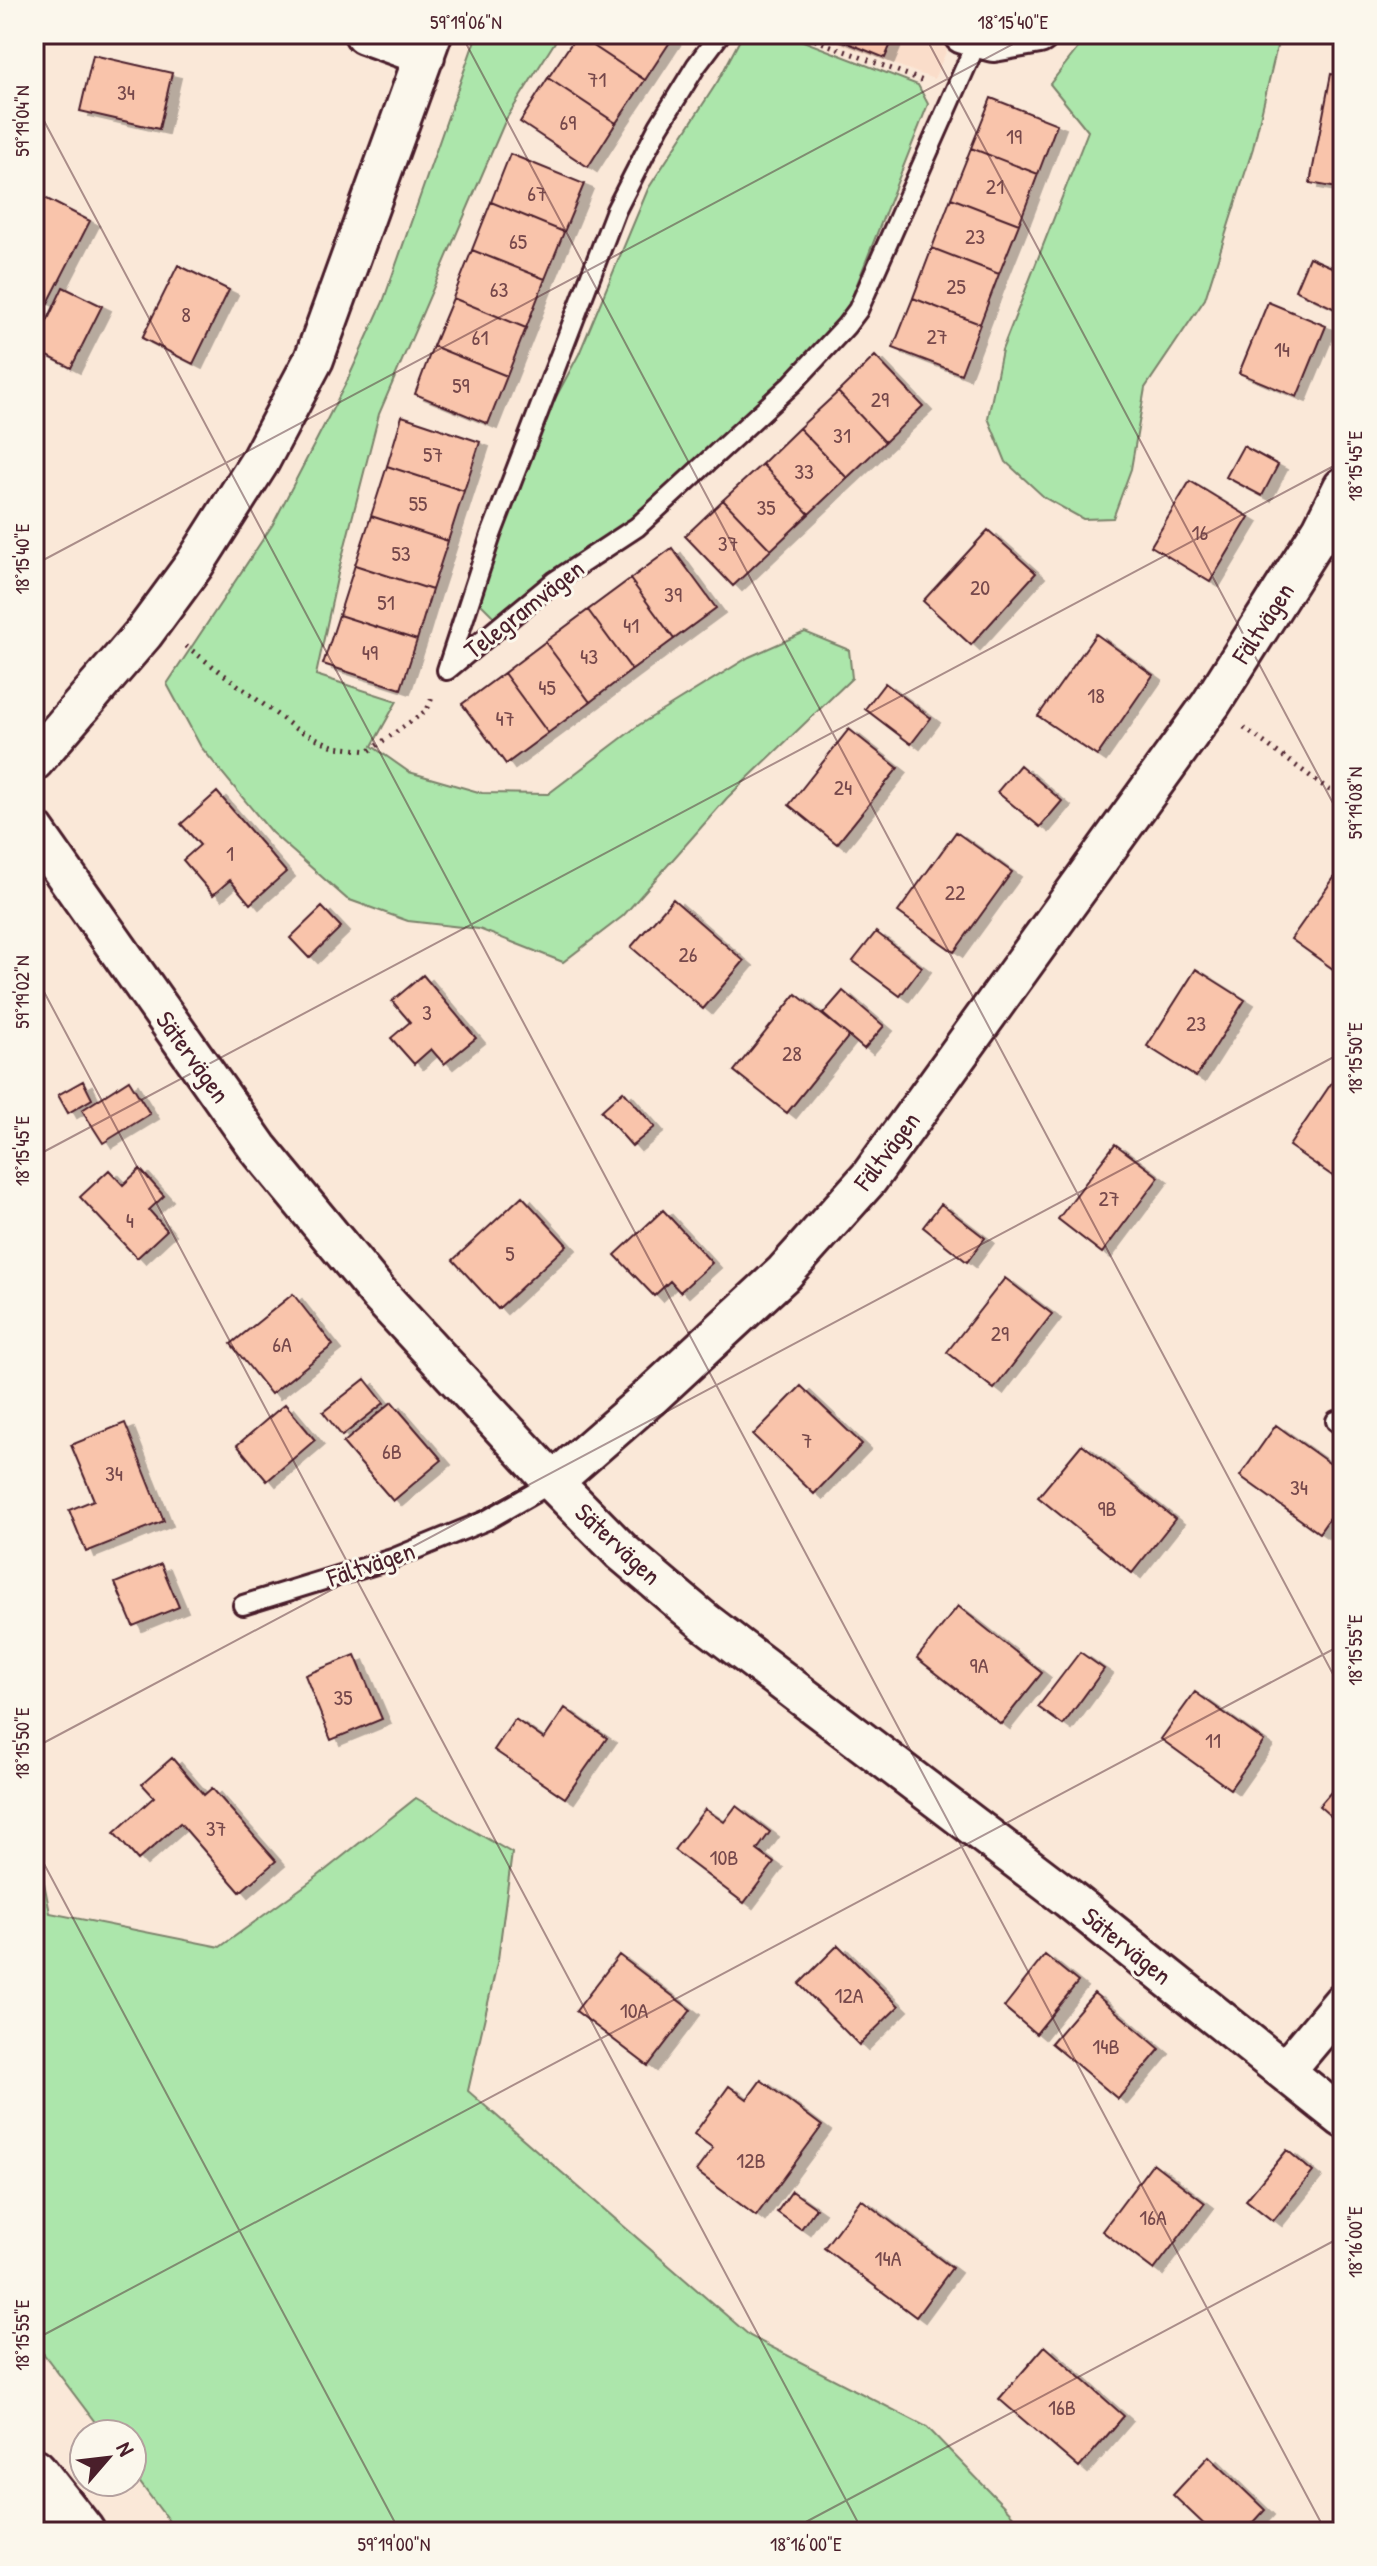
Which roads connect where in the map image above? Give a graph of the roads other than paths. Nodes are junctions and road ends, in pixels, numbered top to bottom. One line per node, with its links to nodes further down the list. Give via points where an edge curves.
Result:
1 (364, 34): 5 (street)
2 (720, 34): 4 (lane, Telegramvägen, via 659,126 616,210 491,535 447,670 555,581 637,527 792,384 846,326 858,310 955,93)
3 (1039, 34): 4 (street, Telegramvägen, via 993,42)
4 (970, 36)
5 (428, 45): 7 (street, via 314,359 260,461 144,633)
6 (1343, 487): 9 (street, Fältvägen, via 1211,704 869,1178 784,1273)
7 (34, 761)
8 (34, 830): 9 (street, Sätervägen, via 258,1148 378,1293)
9 (553, 1482): 10 (lane, Fältvägen, via 487,1520 392,1559); 12 (street, Sätervägen, via 622,1552 706,1623 1068,1898)
10 (243, 1605)
11 (1343, 2002): 12 (street)
12 (1285, 2071): 13 (street, Sätervägen)
13 (1343, 2118)
14 (34, 2471): 15 (highway)
15 (82, 2532)

